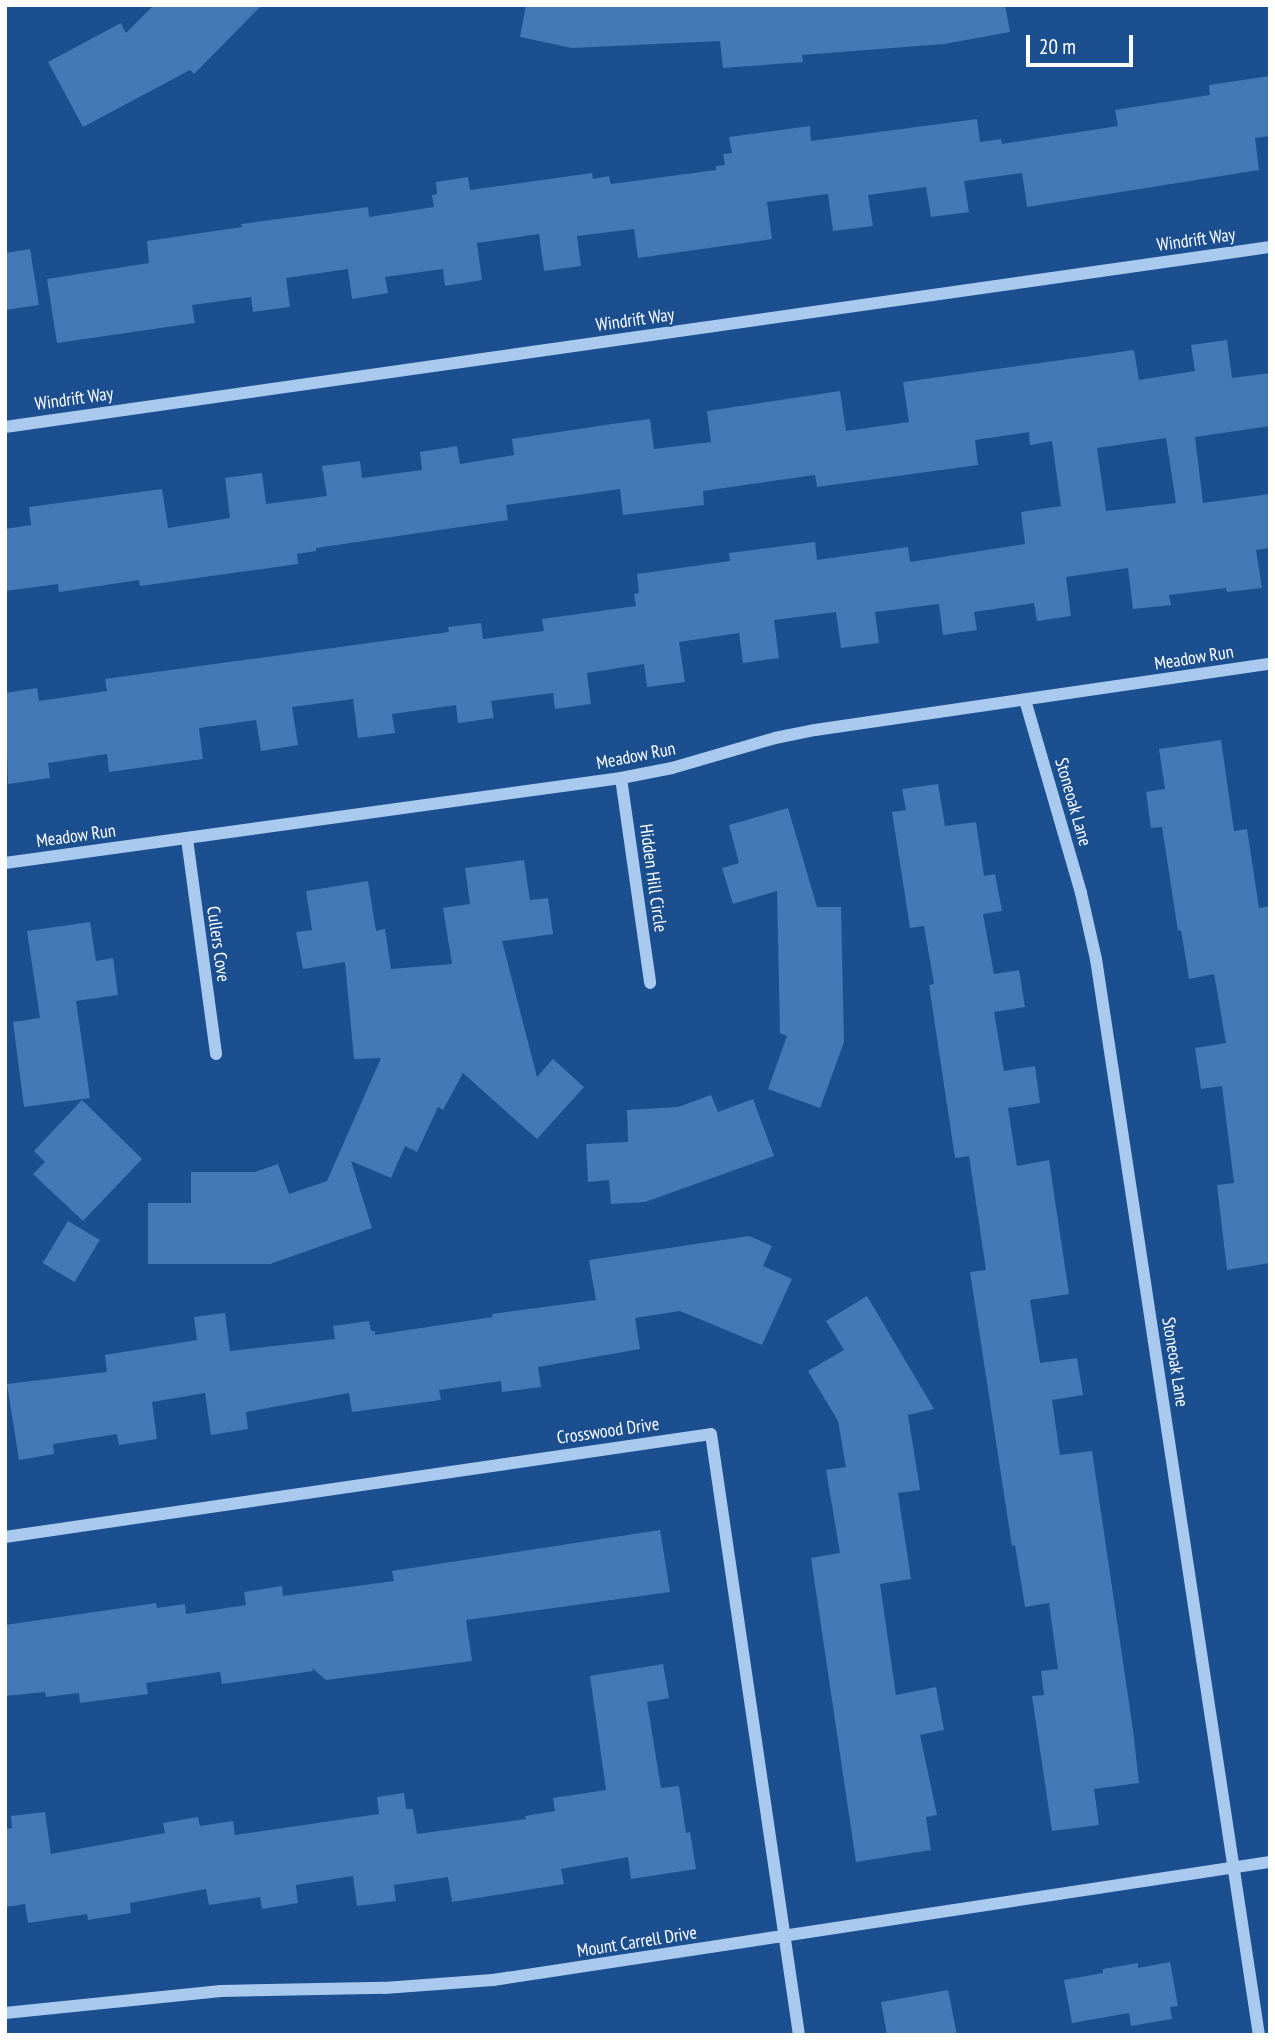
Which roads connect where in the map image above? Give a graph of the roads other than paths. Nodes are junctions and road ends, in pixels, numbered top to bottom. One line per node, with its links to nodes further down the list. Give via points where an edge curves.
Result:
1 (1270, 247): 2 (street, Windrift Way)
2 (5, 427)
3 (1270, 664): 4 (street, Meadow Run)
4 (1026, 700): 5 (street, Meadow Run, via 816,730); 12 (street, Stoneoak Lane, via 1096,959)
5 (621, 778): 6 (street, Meadow Run); 8 (street, Hidden Hill Circle)
6 (187, 839): 7 (street, Meadow Run); 9 (street, Cullers Cove)
7 (5, 863)
8 (650, 982)
9 (216, 1054)
10 (5, 1536): 13 (street, Crosswood Drive, via 711,1434)
11 (1270, 1862): 12 (street, Mount Carrell Drive)
12 (1234, 1868): 13 (street, Mount Carrell Drive); 16 (street, Stoneoak Lane)
13 (784, 1938): 14 (street, Mount Carrell Drive, via 493,1980 221,1991); 15 (street)
14 (5, 2013)
15 (799, 2035)
16 (1259, 2035)

